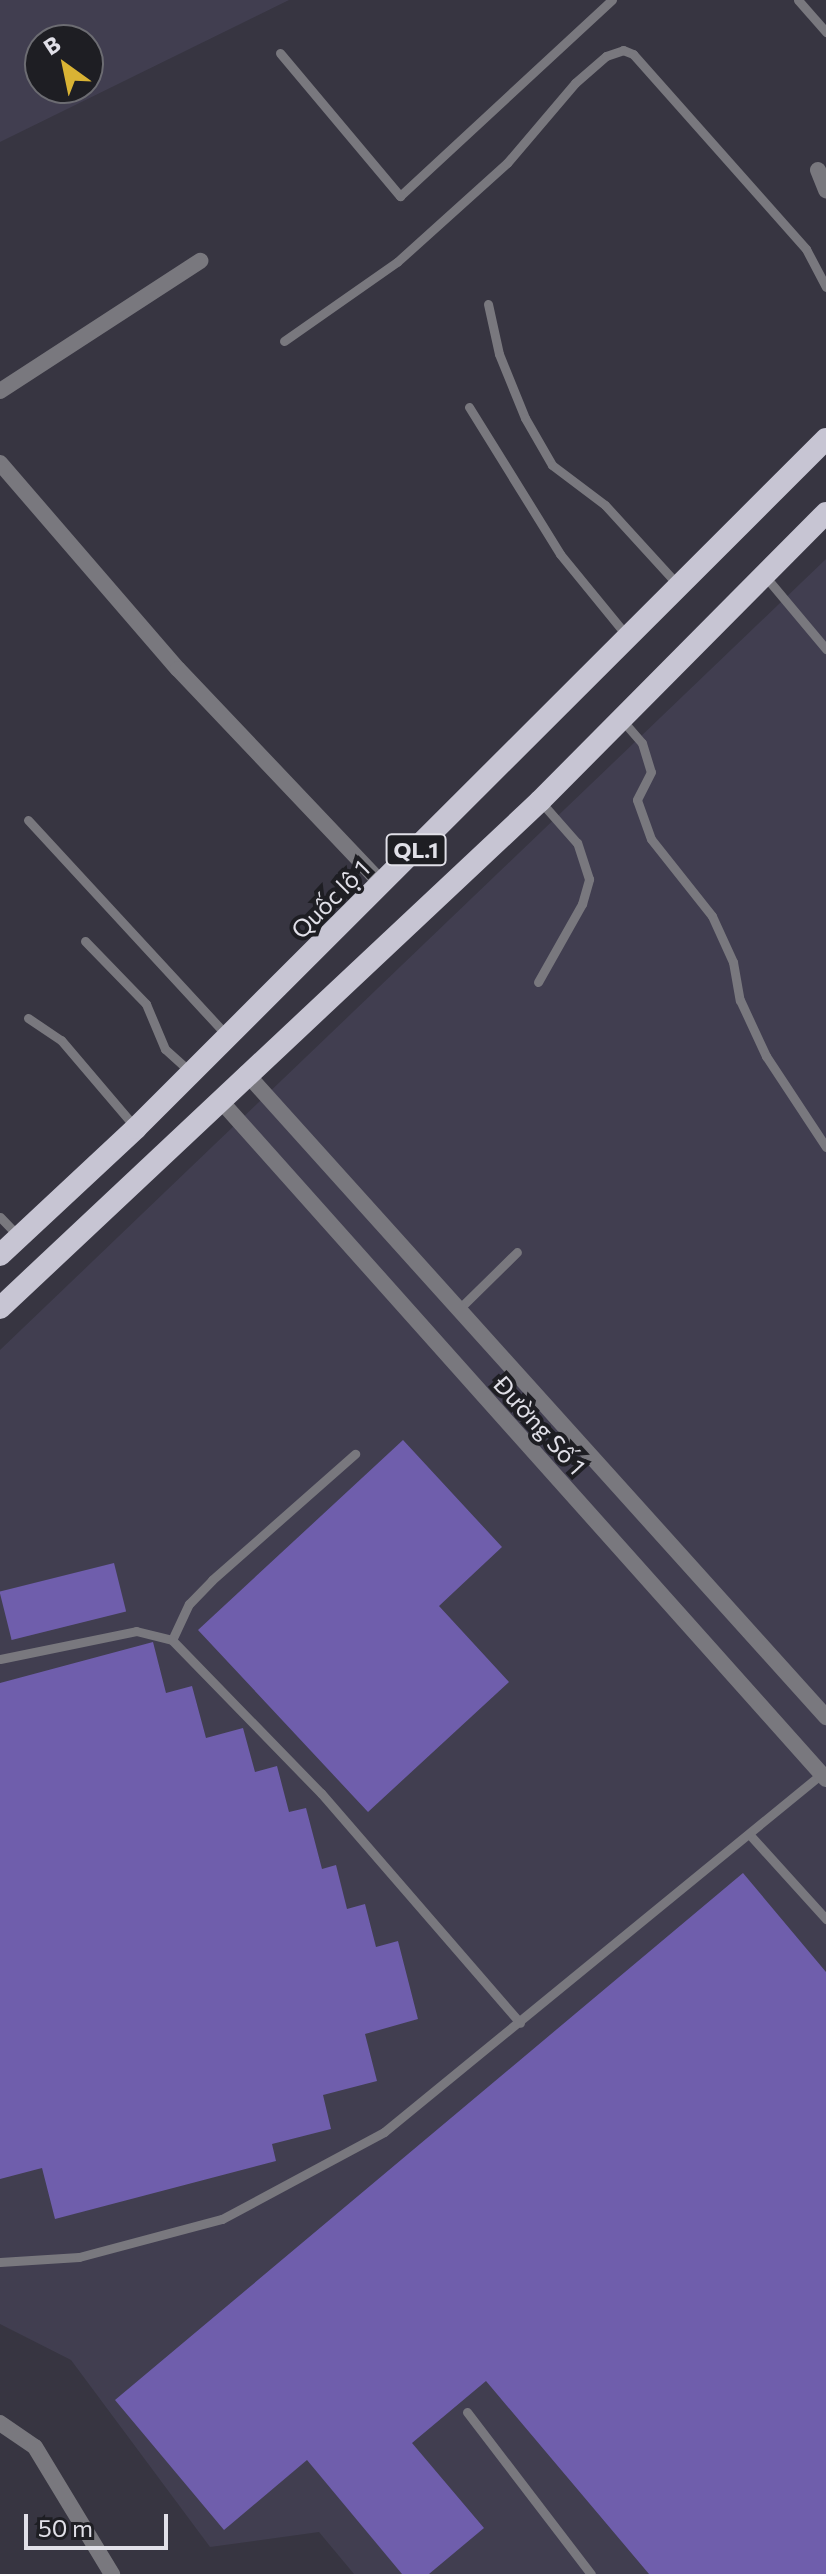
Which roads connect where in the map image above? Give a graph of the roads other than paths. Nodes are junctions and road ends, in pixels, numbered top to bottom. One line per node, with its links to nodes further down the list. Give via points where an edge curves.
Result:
1 (612, 0): 4 (lane, via 400,196)
2 (798, 0): 3 (lane)
3 (826, 32)
4 (280, 53)
5 (818, 170): 6 (street)
6 (826, 190)
7 (200, 261): 11 (street)
8 (826, 287): 10 (lane, via 806,249 633,54 623,50 606,56 575,83 507,163 397,262)
9 (488, 304): 17 (lane, via 499,354 525,418 552,465 605,505)
10 (284, 341)
11 (0, 391)
12 (469, 407): 18 (lane, via 560,554)
13 (826, 439): 17 (highway, Quốc lộ 1 / QL.1)
14 (0, 463): 23 (street, via 178,669)
15 (826, 513): 16 (highway, QL.1)
16 (764, 575): 19 (lane); 20 (highway, QL.1)
17 (681, 587): 18 (highway, Quốc lộ 1 / QL.1)
18 (629, 639): 23 (highway, Quốc lộ 1 / QL.1)
19 (826, 649)
20 (621, 719): 21 (highway, QL.1); 32 (lane, via 642,743 651,772 637,800 651,839 712,916 733,962 740,1000 766,1056)
21 (540, 801): 25 (lane, via 577,843 589,879 582,904); 29 (highway, QL.1)
22 (28, 820): 27 (lane)
23 (382, 884): 27 (highway, Quốc lộ 1 / QL.1)
24 (85, 941): 28 (lane, via 146,1004 165,1049)
25 (538, 982)
26 (28, 1018): 31 (lane, via 61,1040)
27 (223, 1042): 28 (highway, Quốc lộ 1 / QL.1); 29 (highway)
28 (192, 1073): 30 (highway); 31 (highway, Quốc lộ 1 / QL.1)
29 (246, 1073): 30 (highway, QL.1); 38 (street, Đường Số 1)
30 (220, 1100): 37 (highway, QL.1); 43 (street, Đường Số 1)
31 (136, 1128): 34 (highway, Quốc lộ 1 / QL.1)
32 (826, 1147)
33 (0, 1217): 34 (lane)
34 (19, 1237): 36 (highway, Quốc lộ 1 / QL.1)
35 (517, 1252): 38 (lane)
36 (0, 1255)
37 (0, 1308)
38 (457, 1311): 42 (street, Đường Số 1)
39 (355, 1454): 40 (lane, via 212,1580 189,1604)
40 (172, 1640): 41 (lane, via 136,1631); 46 (lane, via 321,1793)
41 (0, 1659)
42 (826, 1717)
43 (824, 1775): 44 (lane)
44 (749, 1834): 45 (lane); 46 (lane)
45 (826, 1919)
46 (520, 2023): 47 (lane, via 384,2132 222,2219 79,2257)
47 (0, 2262)
48 (467, 2412): 51 (lane)
49 (0, 2423): 50 (street, via 35,2447)
50 (112, 2574)
51 (591, 2574)

